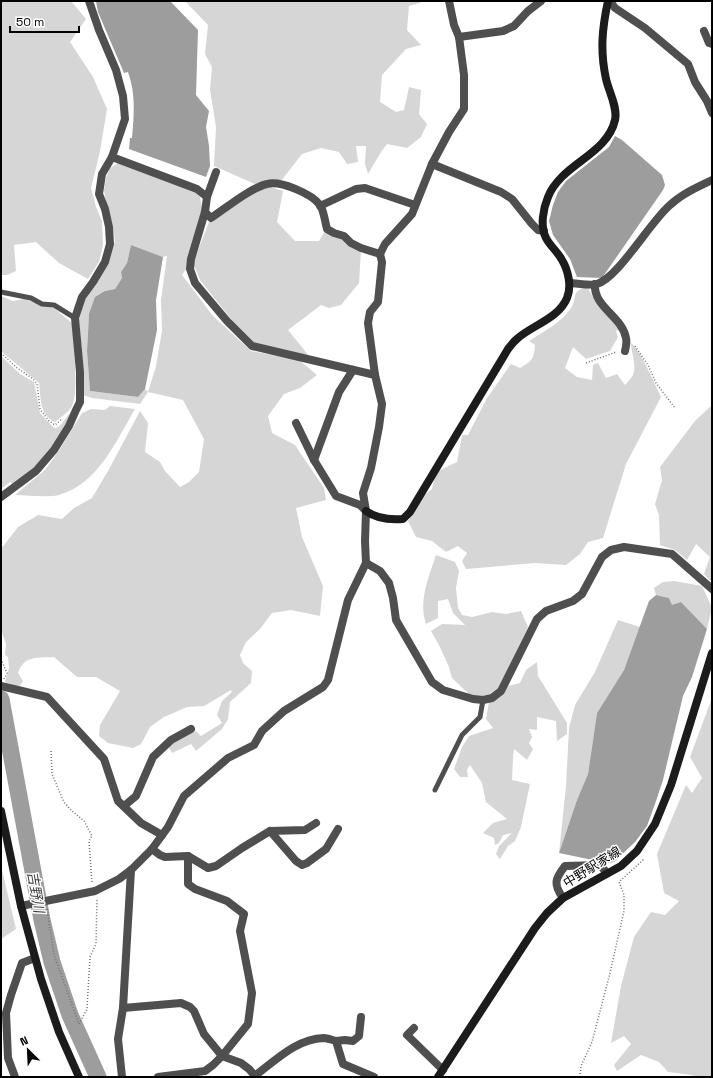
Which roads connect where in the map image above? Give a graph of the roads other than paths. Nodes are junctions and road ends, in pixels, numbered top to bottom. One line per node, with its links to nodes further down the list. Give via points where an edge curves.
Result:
1 (89, 1): 10 (street, via 116,70 123,96 124,119)
2 (449, 1): 6 (street)
3 (541, 1): 6 (street, via 514,26 503,31)
4 (609, 1): 8 (street, via 688,64 694,82); 18 (street, via 602,38 606,80 615,120 608,135 598,147 556,181 543,212)
5 (704, 31): 7 (street, via 709,43)
6 (459, 36): 11 (street, via 464,75 464,109)
7 (712, 44)
8 (710, 100): 9 (street)
9 (712, 113)
10 (112, 157): 14 (street, via 197,189); 23 (street, via 102,174 99,194 109,227 110,244 105,262 82,297)
11 (432, 164): 15 (street); 18 (street, via 501,192 512,199 538,230)
12 (216, 172): 14 (street)
13 (712, 180): 21 (street, via 670,205 617,270)
14 (207, 197): 17 (street)
15 (415, 205): 16 (street, via 365,188 356,189); 19 (street, via 412,214 385,244)
16 (320, 206): 17 (street, via 305,193 276,183 255,189 211,218); 19 (street, via 327,229 344,236 361,248)
17 (205, 212): 25 (street, via 190,269 195,283 227,321 252,346)
18 (544, 231): 20 (street, via 545,238 562,260)
19 (380, 254): 26 (street, via 382,262 378,302 370,312 368,323)
20 (570, 282): 21 (street); 30 (street, via 567,298 559,309 548,319 518,337 508,349 403,520 390,520)
21 (594, 284): 24 (street, via 598,300 620,324 627,339)
22 (1, 292): 23 (lane, via 54,305)
23 (75, 318): 29 (street, via 80,402 54,450 36,471)
24 (625, 351)
25 (353, 370): 26 (street); 28 (street, via 339,392)
26 (375, 375): 30 (street, via 382,404 371,468 363,493)
27 (296, 423): 28 (street)
28 (314, 460): 30 (street, via 336,496 360,505)
29 (1, 497)
30 (366, 511): 31 (street)
31 (366, 564): 35 (street, via 380,571 389,583 396,620 432,682 450,693); 43 (street, via 348,600 324,687 284,711 262,731 254,745 228,758 184,796)
32 (712, 589): 35 (street, via 672,554 624,547 611,550 602,557 582,594 573,601 546,611 537,619 501,691 492,698)
33 (712, 653): 47 (street, 中野駅家線, via 671,785 655,824 637,851 621,866)
34 (1, 686): 38 (street, via 47,697 104,759 118,801)
35 (483, 700): 37 (lane, via 480,717 462,735)
36 (191, 729): 38 (street, via 171,740 153,758 136,796)
37 (435, 790)
38 (124, 806): 43 (street, via 141,823)
39 (1, 811): 49 (street)
40 (316, 823): 42 (street, via 304,830)
41 (338, 829): 42 (street, via 326,849 302,865)
42 (270, 831): 45 (street, via 216,866 208,868)
43 (162, 835): 44 (street)
44 (152, 849): 45 (street, via 165,857); 46 (street)
45 (188, 856): 55 (street, via 188,884 194,889 227,902 244,914 240,931 252,994 248,1024)
46 (131, 870): 49 (street, via 95,891); 51 (street)
47 (607, 873): 48 (street, 中野駅家線); 48 (street, via 600,865 565,866 557,877 557,889)
48 (563, 898): 56 (street, 中野駅家線, via 535,928)
49 (21, 906): 50 (street)
50 (36, 958): 58 (street, via 22,963 6,1013 8,1058); 59 (street, via 59,1032)
51 (123, 1008): 55 (street, via 181,1003 190,1007 204,1034); 60 (street, via 118,1039)
52 (361, 1017): 54 (street, via 359,1036 353,1041)
53 (414, 1028): 56 (street, via 407,1035)
54 (336, 1041): 57 (street, via 324,1038 290,1048); 62 (street, via 343,1064)
55 (222, 1056): 57 (street, via 240,1063); 61 (street, via 205,1071)
56 (440, 1074)
57 (256, 1076)
58 (15, 1077)
59 (79, 1077)
60 (122, 1077)
61 (158, 1077)
62 (374, 1077)

